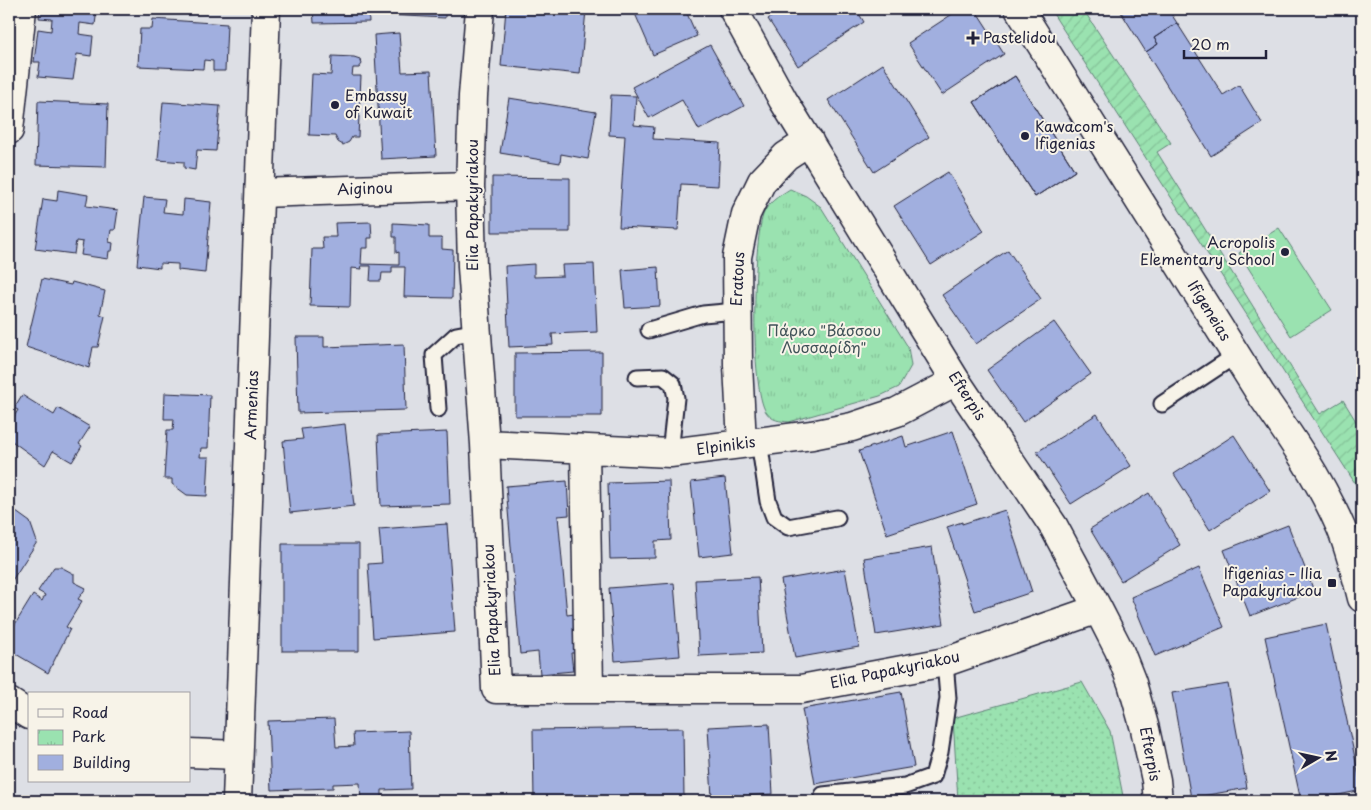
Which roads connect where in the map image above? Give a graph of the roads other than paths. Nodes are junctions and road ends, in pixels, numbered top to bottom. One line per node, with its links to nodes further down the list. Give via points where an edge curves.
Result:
1 (22, 9): 6 (street)
2 (266, 9): 9 (street, Armenias)
3 (480, 9): 8 (street, Elia Papakyriakou)
4 (733, 9): 7 (street, Efterpis)
5 (1019, 9): 13 (street, Ifigeneias)
6 (9, 130)
7 (808, 141): 10 (street, Eratous, via 786,156 762,181 746,214 737,257); 15 (street, Efterpis)
8 (470, 186): 9 (street, Aiginou); 12 (street, Elia Papakyriakou)
9 (260, 193): 31 (street, Armenias)
10 (736, 311): 11 (lane, via 703,314); 18 (street, Eratous)
11 (649, 330)
12 (477, 331): 17 (lane, via 456,334 434,355); 19 (street, Elia Papakyriakou)
13 (1236, 356): 16 (lane); 23 (street, Ifigeneias, via 1291,437)
14 (637, 377): 21 (lane, via 663,376 673,384 676,398)
15 (956, 381): 18 (street, Elpinikis, via 897,412 852,427); 25 (street, Efterpis, via 1054,528)
16 (1162, 404)
17 (438, 409)
18 (751, 442): 21 (street, Elpinikis); 22 (lane, via 774,517 788,527)
19 (485, 444): 20 (street, Elpinikis); 27 (street, Elia Papakyriakou, via 496,689)
20 (585, 449): 21 (street, Elpinikis); 27 (street)
21 (670, 453)
22 (837, 518)
23 (1357, 556): 24 (street, Ifigeneias)
24 (1362, 598)
25 (1098, 609): 26 (street, Elia Papakyriakou); 34 (street, Efterpis, via 1132,683 1145,729)
26 (944, 662): 27 (street, Elia Papakyriakou, via 801,688); 32 (lane, via 948,698 940,752 932,776 905,786)
27 (589, 688)
28 (9, 702): 29 (street)
29 (28, 714)
30 (190, 753): 31 (street)
31 (238, 755): 33 (street, Armenias)
32 (823, 795)
33 (237, 801)
34 (1158, 801)

